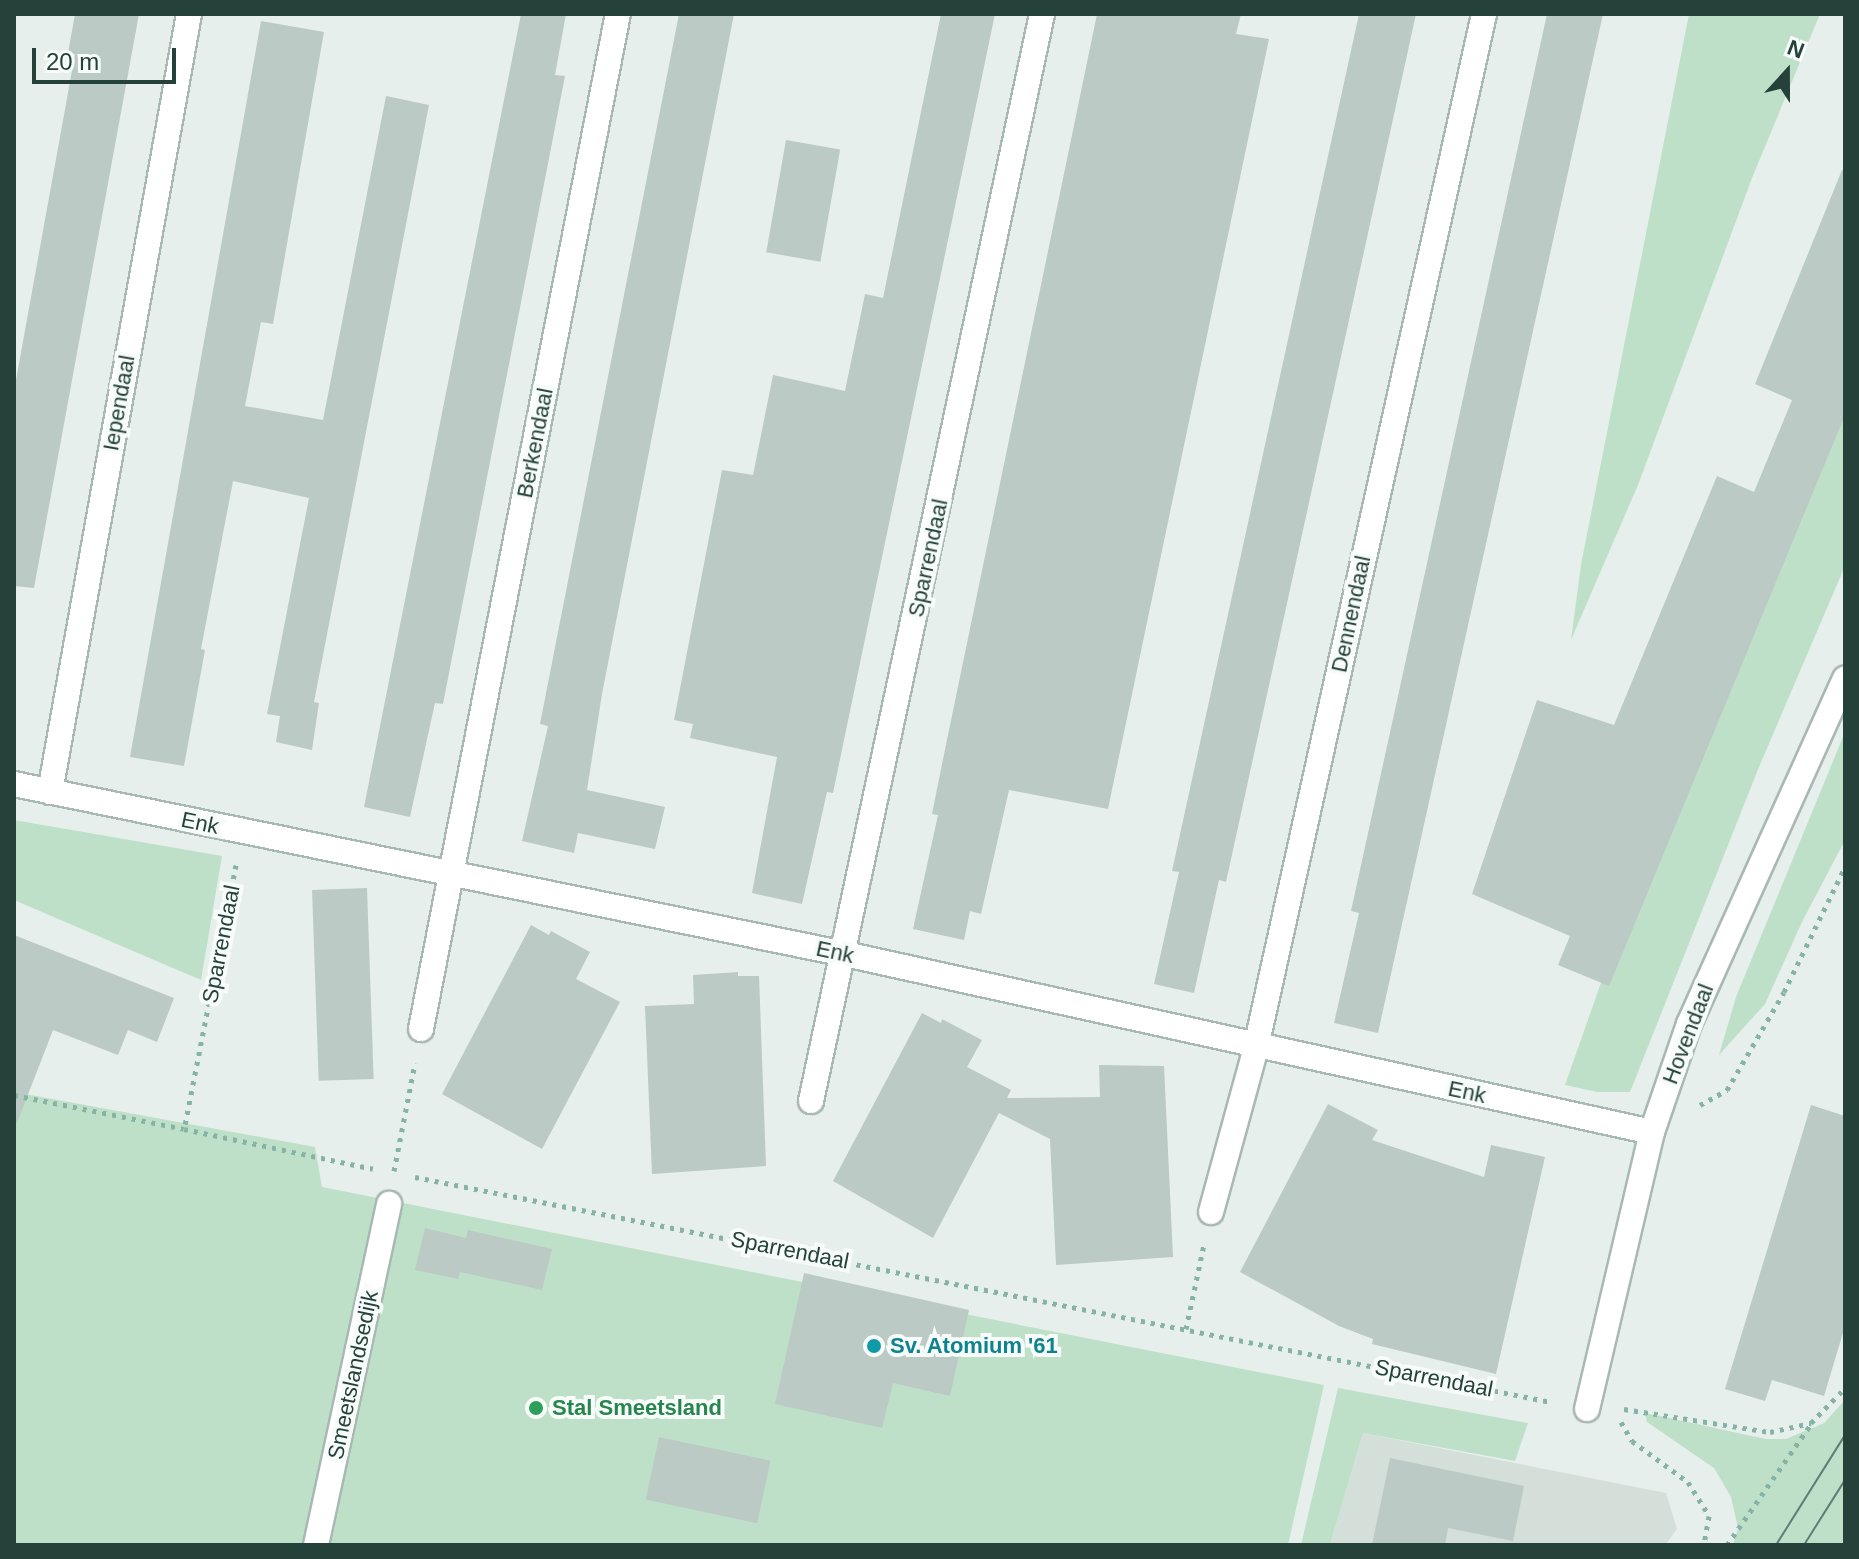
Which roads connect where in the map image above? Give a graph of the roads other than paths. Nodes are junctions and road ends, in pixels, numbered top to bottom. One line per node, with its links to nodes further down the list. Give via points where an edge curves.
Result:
1 (189, 14): 7 (street, Iependaal)
2 (618, 14): 8 (street, Berkendaal)
3 (1042, 14): 9 (street, Sparrendaal)
4 (1484, 14): 11 (street, Dennendaal)
5 (1845, 679): 13 (street, Hovendaal, via 1700,998)
6 (14, 784): 7 (street, Enk)
7 (50, 792): 8 (street, Enk)
8 (452, 872): 9 (street, Enk); 10 (street)
9 (845, 954): 11 (street, Enk); 12 (street, Sparrendaal)
10 (421, 1029)
11 (1256, 1047): 13 (street, Enk); 15 (street, Dennendaal)
12 (811, 1101)
13 (1652, 1132): 16 (street, Hovendaal)
14 (389, 1204): 17 (street, Smeetslandsedijk)
15 (1211, 1212)
16 (1587, 1409)
17 (316, 1545)

